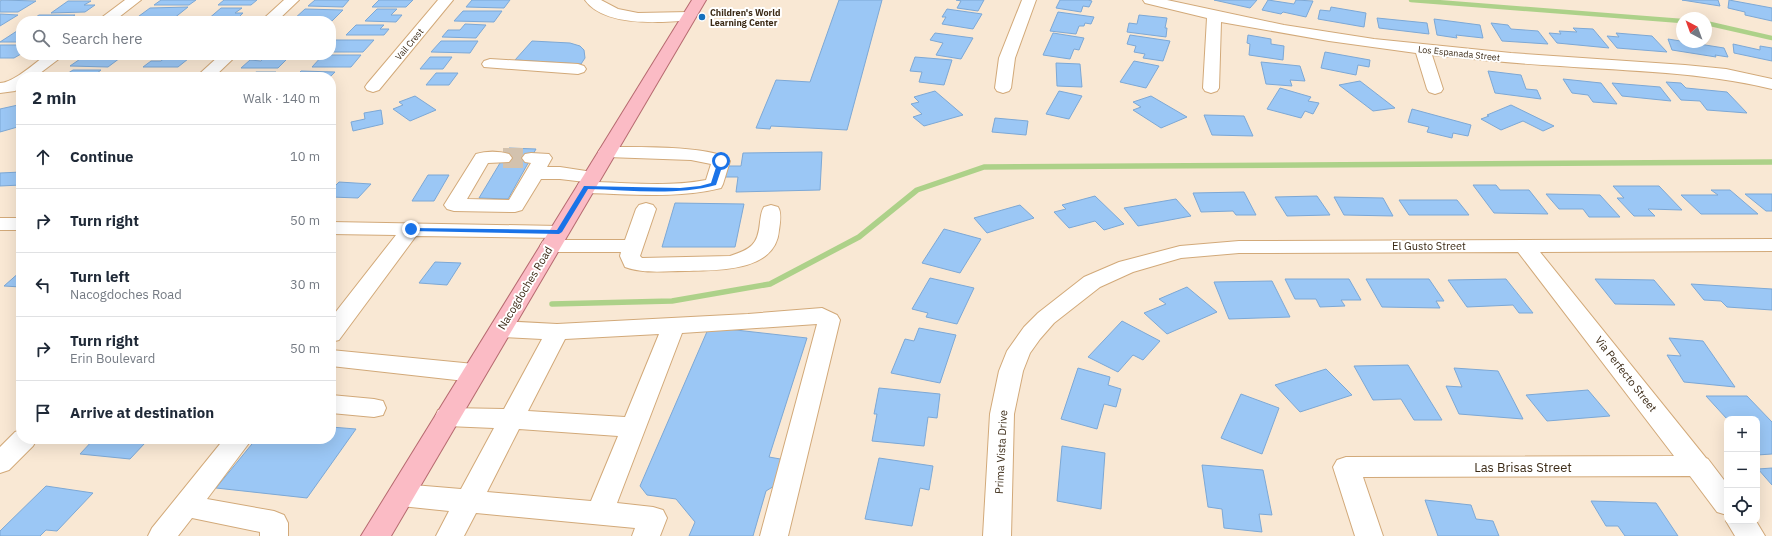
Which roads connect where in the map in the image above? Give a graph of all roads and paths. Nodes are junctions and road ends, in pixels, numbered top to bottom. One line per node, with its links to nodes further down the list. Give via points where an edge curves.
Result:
1 (134, 0): 9 (street)
2 (292, 0): 10 (street)
3 (446, 0): 21 (street, Vail Crest)
4 (592, 0): 8 (street, via 604,10 617,14 662,19)
5 (601, 0): 8 (street, via 632,6)
6 (1029, 0): 23 (street, via 1006,58)
7 (1150, 0): 11 (street, Los Espanada Street)
8 (694, 8): 26 (main road, Nacogdoches Road)
9 (111, 16)
10 (274, 16)
11 (1214, 16): 12 (street, Los Espanada Street, via 1287,30); 24 (street)
12 (1423, 49): 20 (street, Los Espanada Street, via 1710,72); 25 (street)
13 (49, 60): 17 (street)
14 (223, 60): 18 (street)
15 (490, 64): 16 (street)
16 (578, 69)
17 (32, 72)
18 (210, 72)
19 (16, 83): 22 (street, via 9,88)
20 (1772, 84)
21 (373, 87)
22 (0, 88)
23 (1003, 88)
24 (1211, 88)
25 (1435, 89)
26 (607, 152): 28 (main road, Nacogdoches Road); 28 (street, via 691,155 721,161 714,184 700,188 680,189)
27 (503, 158): 29 (street, via 482,158)
28 (589, 182): 29 (street, via 536,163 515,206); 37 (main road, Nacogdoches Road)
29 (454, 205): 36 (street)
30 (646, 209): 39 (street)
31 (771, 211): 39 (street, via 769,236 762,249 732,263 640,265 632,262 630,256)
32 (0, 224): 33 (street)
33 (16, 224)
34 (336, 228): 35 (street)
35 (411, 229): 36 (street); 43 (street)
36 (438, 230): 37 (street)
37 (555, 239): 39 (street); 44 (main road, Nacogdoches Road)
38 (1772, 245): 40 (street, El Gusto Street)
39 (633, 246)
40 (1524, 246): 41 (street, El Gusto Street, via 1209,248 1153,258 1126,266); 56 (street, Via Perfecto Street)
41 (1092, 282): 69 (street, Prima Vista Drive, via 1032,333 1011,371 1002,414)
42 (673, 326): 45 (street); 52 (street); 68 (street, via 822,316 829,320)
43 (336, 327)
44 (501, 329): 45 (street); 47 (main road, Nacogdoches Road)
45 (557, 332): 51 (street)
46 (336, 359): 47 (street)
47 (474, 373): 50 (main road, Nacogdoches Road)
48 (336, 404): 49 (street)
49 (374, 408)
50 (447, 417): 51 (street); 57 (main road, Nacogdoches Road)
51 (511, 419): 52 (street); 59 (street)
52 (634, 427): 61 (street)
53 (19, 444): 55 (street)
54 (235, 444): 60 (street)
55 (0, 463)
56 (1699, 466): 58 (street, Via Perfecto Street); 70 (street, Las Brisas Street, via 1346,468)
57 (401, 495): 59 (street); 65 (main road, Nacogdoches Road)
58 (1724, 500)
59 (468, 501): 61 (street); 66 (street)
60 (186, 506): 63 (street); 64 (street, via 274,523)
61 (600, 513): 67 (street, via 653,518)
62 (1742, 524): 71 (street)
63 (162, 536)
64 (274, 536)
65 (376, 536)
66 (450, 536)
67 (646, 536)
68 (774, 536)
69 (997, 536)
70 (1369, 536)
71 (1751, 536)

